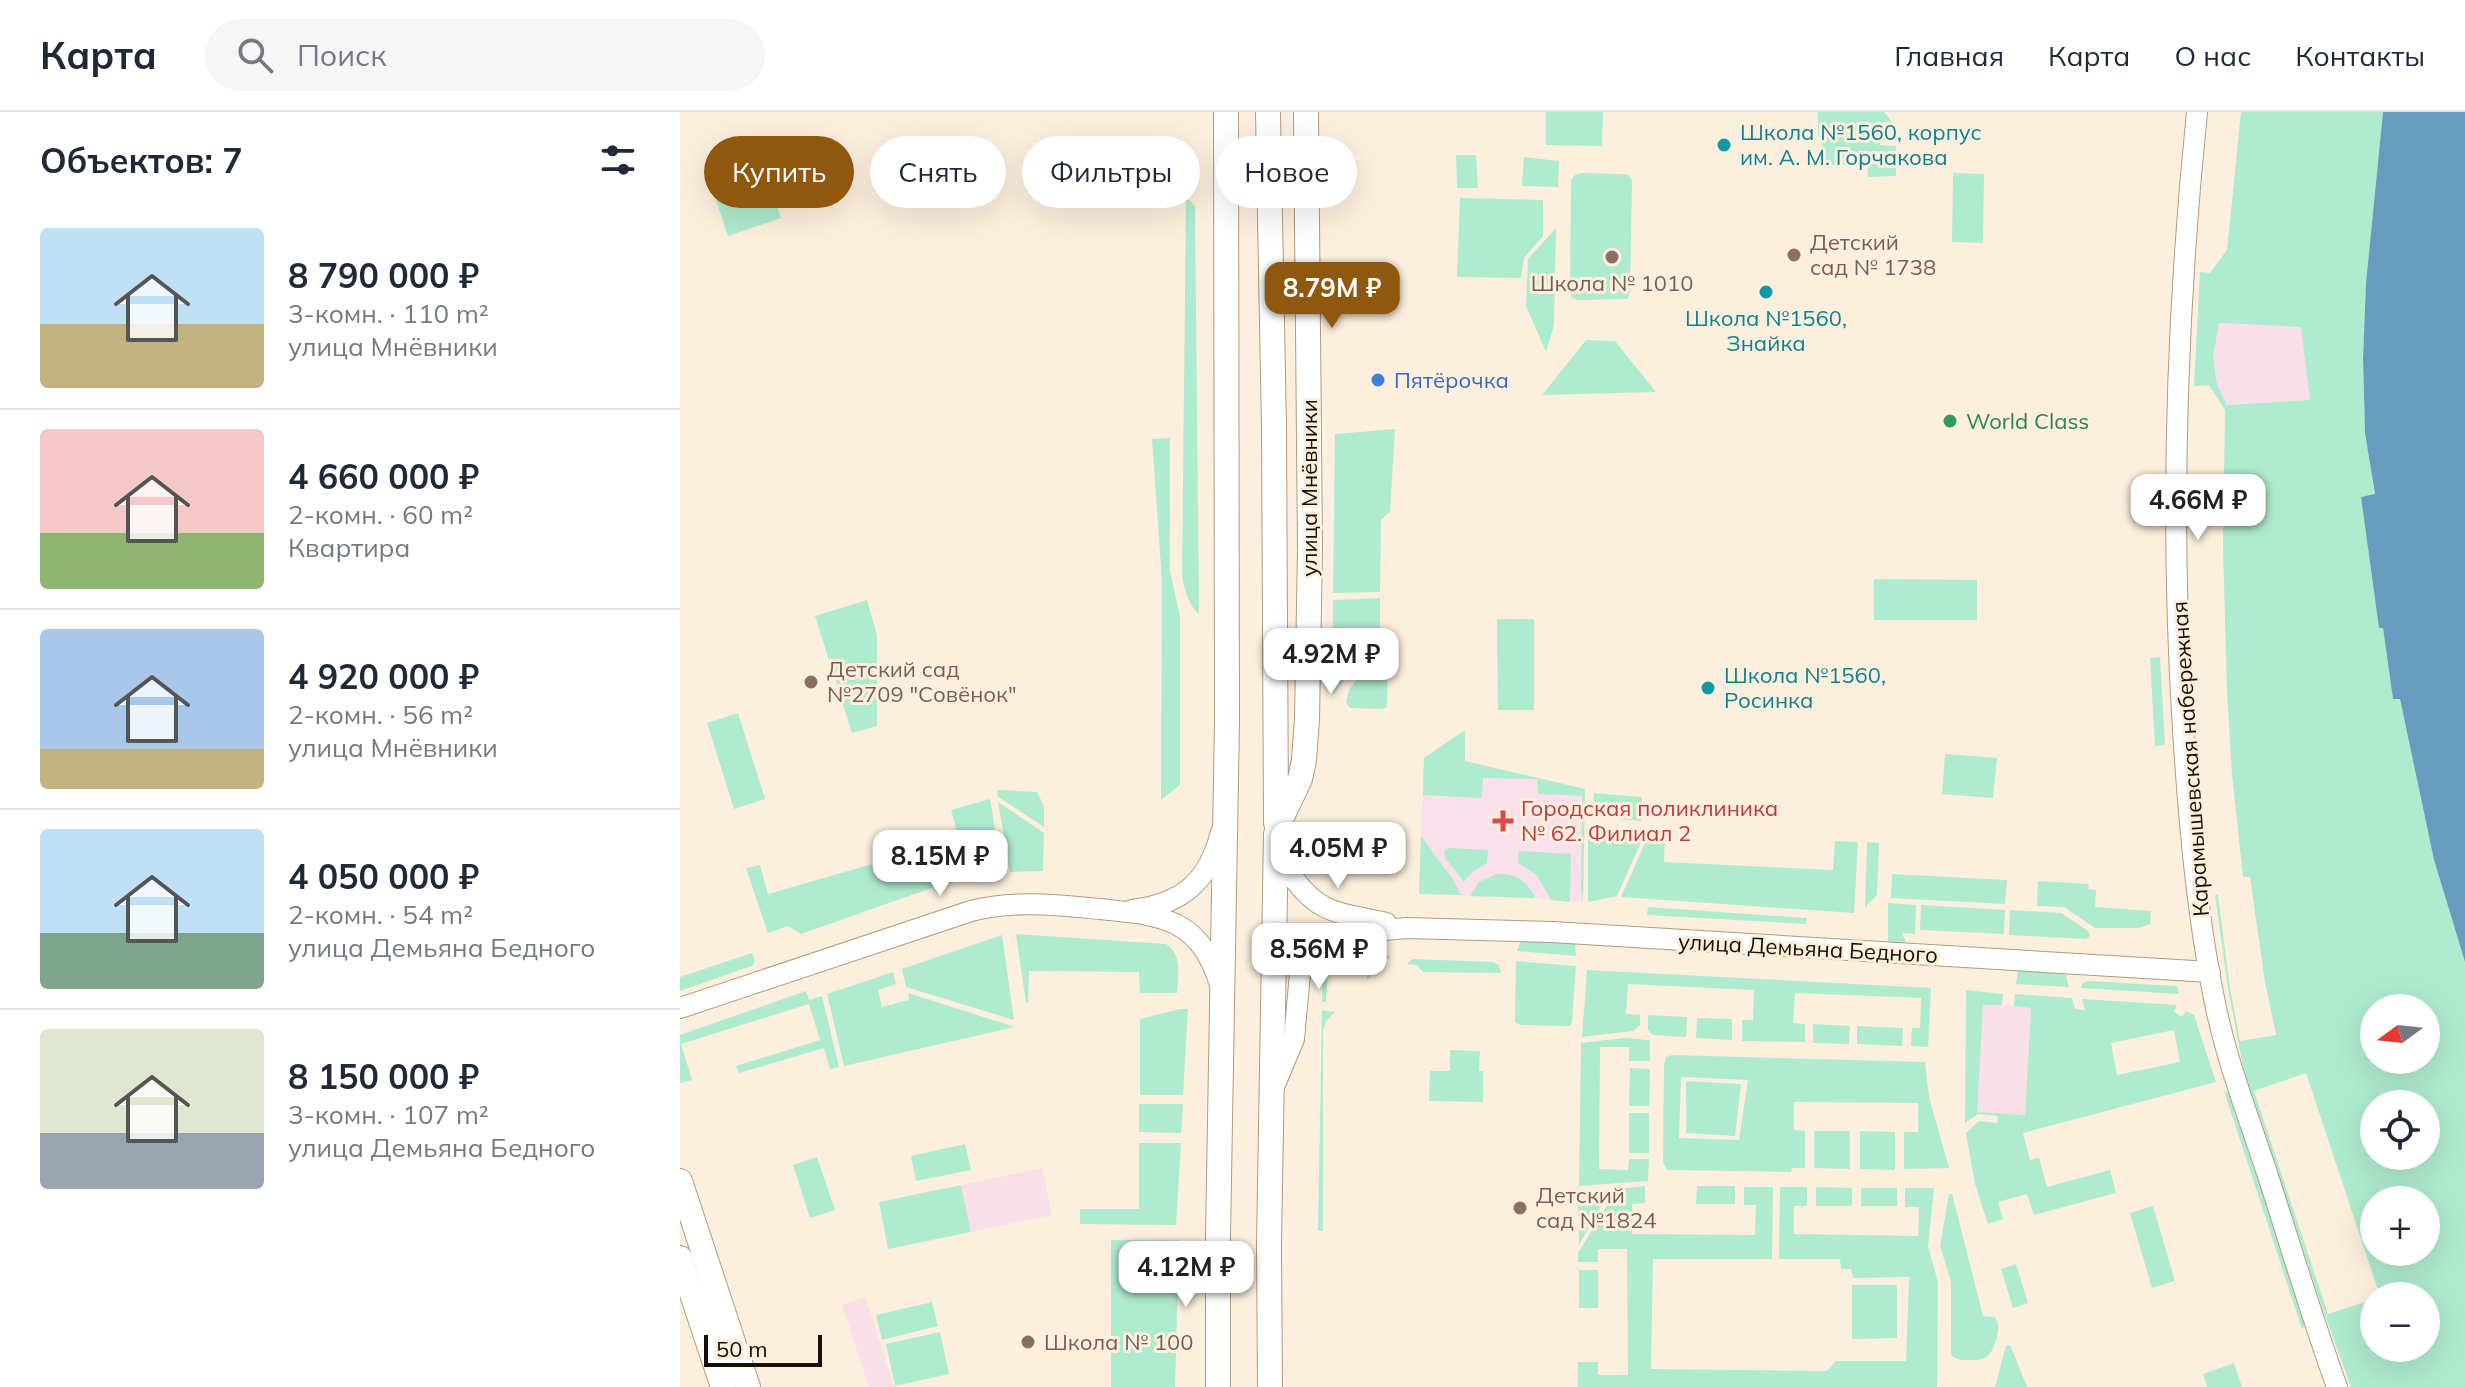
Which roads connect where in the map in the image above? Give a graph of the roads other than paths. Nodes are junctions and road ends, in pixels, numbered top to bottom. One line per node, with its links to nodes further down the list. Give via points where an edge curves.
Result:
1 (1268, 112): 6 (main road)
2 (1306, 112): 6 (main road, улица Мнёвники, via 1307,720 1300,779)
3 (2197, 112): 9 (street, Карамышевская набережная, via 2181,335 2176,528 2190,823)
4 (1226, 115): 5 (main road)
5 (1226, 796): 7 (street, via 1215,852 1194,886 1166,903); 10 (main road)
6 (1276, 832): 8 (street, улица Демьяна Бедного, via 1287,869 1322,908); 12 (main road, улица Мнёвники)
7 (1121, 911): 10 (street, via 1168,921 1195,937); 11 (street, via 1026,903 991,906)
8 (1406, 928): 9 (street, улица Демьяна Бедного); 12 (street, улица Демьяна Бедного, via 1332,935 1305,953 1294,1039)
9 (2210, 972): 21 (street, Карамышевская набережная, via 2226,1045)
10 (1222, 993): 14 (main road)
11 (680, 1008)
12 (1272, 1094): 20 (main road, улица Мнёвники)
13 (680, 1181): 17 (main road)
14 (1218, 1236): 18 (main road); 19 (main road)
15 (680, 1258): 16 (main road)
16 (723, 1387)
17 (748, 1387)
18 (1202, 1387)
19 (1218, 1387)
20 (1270, 1387)
21 (2337, 1387)

